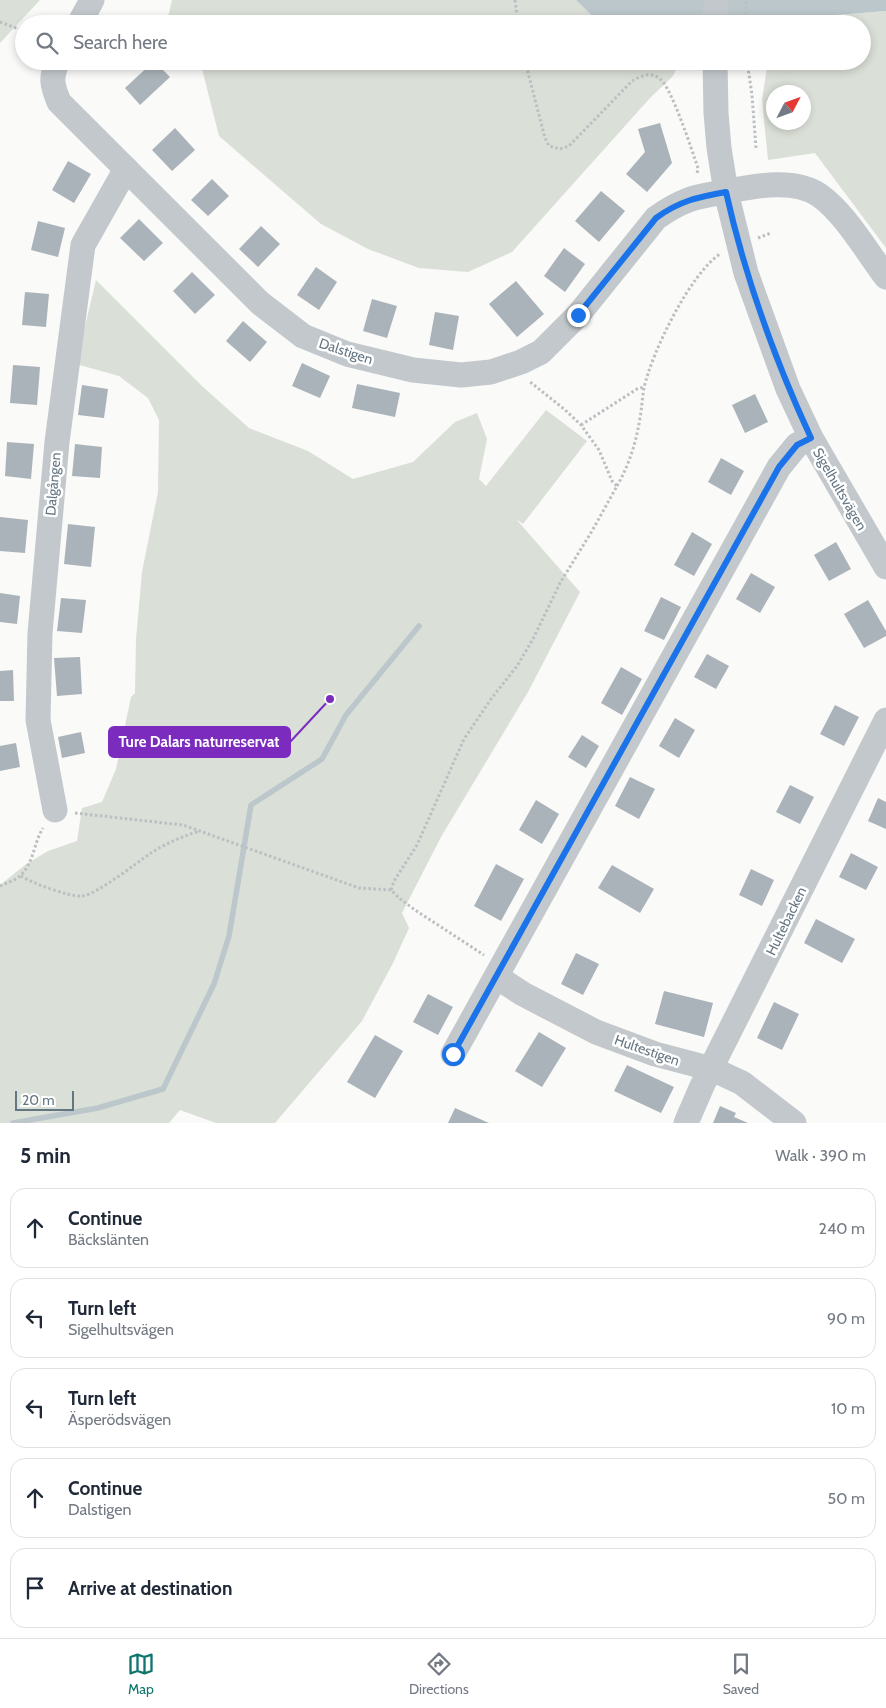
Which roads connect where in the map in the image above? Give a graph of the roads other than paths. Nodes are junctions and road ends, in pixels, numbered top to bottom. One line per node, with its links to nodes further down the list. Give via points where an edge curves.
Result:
1 (92, 0): 3 (street)
2 (716, 0): 4 (street)
3 (84, 15)
4 (715, 15)
5 (54, 70): 7 (street, Dalstigen, via 52,81 59,102)
6 (714, 70): 8 (street, Sigelhultsvägen, via 719,148)
7 (126, 169): 8 (street, Dalstigen, via 260,303 303,336 347,354 413,370 461,375 490,372 541,352 578,315 656,218 690,200); 13 (street, Dalgången, via 83,245 57,442 40,633 38,720)
8 (726, 192): 9 (street, Dalstigen, via 762,185 796,185 818,194 836,209); 10 (street, Sigelhultsvägen, via 746,273 788,389)
9 (886, 277)
10 (811, 438): 11 (street, Sigelhultsvägen); 14 (street, via 797,445 779,467)
11 (886, 567)
12 (886, 720): 16 (street, Hultebacken)
13 (55, 810)
14 (500, 972): 15 (street); 16 (street, Hultestigen, via 523,994 596,1032 655,1054)
15 (453, 1054)
16 (712, 1069): 17 (street, Hultebacken); 18 (street, Hultestigen, via 742,1083)
17 (686, 1123)
18 (794, 1123)

